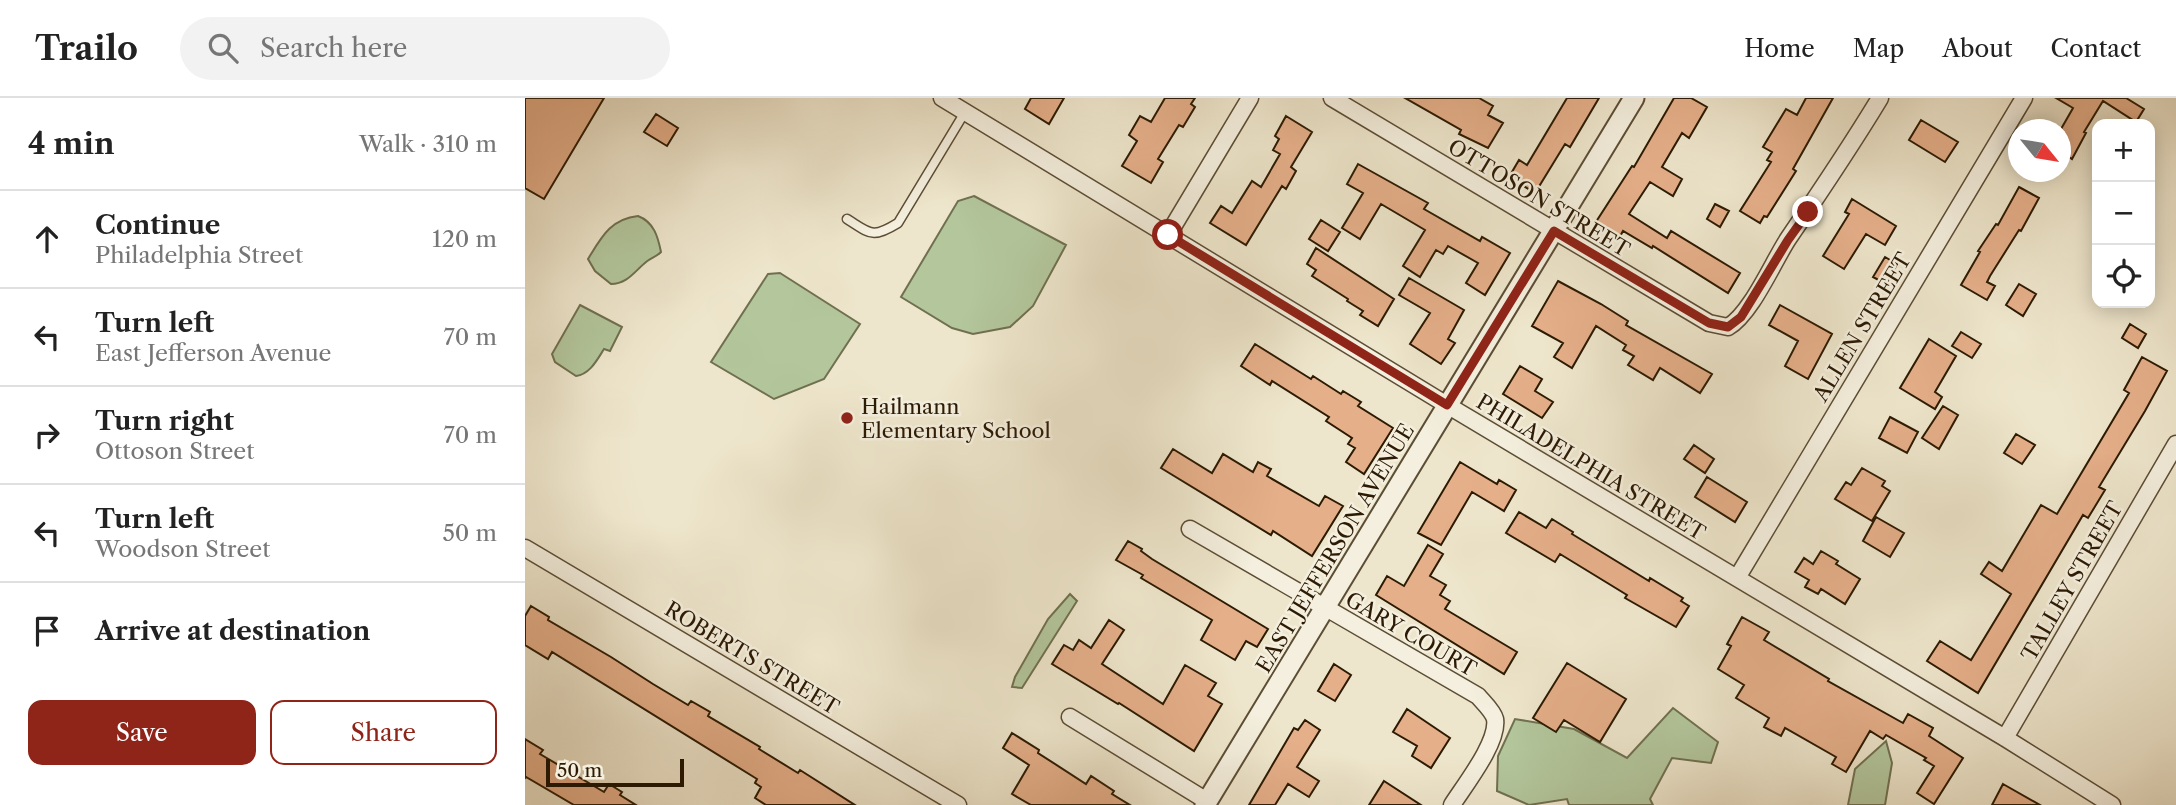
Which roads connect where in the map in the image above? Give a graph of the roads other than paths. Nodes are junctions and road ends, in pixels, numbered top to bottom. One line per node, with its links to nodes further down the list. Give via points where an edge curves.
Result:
1 (942, 98): 7 (street, PHILADELPHIA STREET)
2 (1250, 98): 10 (street)
3 (1332, 98): 9 (street, OTTOSON STREET)
4 (1634, 98): 9 (street, EAST JEFFERSON AVENUE)
5 (1880, 98): 9 (street, OTTOSON STREET, via 1741,317 1728,327 1709,323)
6 (2024, 98): 15 (street, ALLEN STREET)
7 (969, 105): 8 (lane, via 898,223 874,234); 10 (street, PHILADELPHIA STREET)
8 (847, 219)
9 (1554, 231): 11 (street, EAST JEFFERSON AVENUE)
10 (1168, 235): 11 (street, PHILADELPHIA STREET)
11 (1447, 405): 15 (street, PHILADELPHIA STREET); 16 (street, EAST JEFFERSON AVENUE)
12 (2176, 444): 18 (street, TALLEY STREET)
13 (1190, 529): 16 (street, GARY COURT)
14 (525, 548): 20 (street, ROBERTS STREET)
15 (1737, 578): 18 (street, PHILADELPHIA STREET)
16 (1325, 609): 19 (street, EAST JEFFERSON AVENUE); 21 (street, GARY COURT, via 1478,696 1488,707 1495,719 1492,736)
17 (1070, 717): 19 (street)
18 (2005, 738): 22 (street, PHILADELPHIA STREET)
19 (1206, 803)
20 (958, 805)
21 (1452, 805)
22 (2112, 805)

